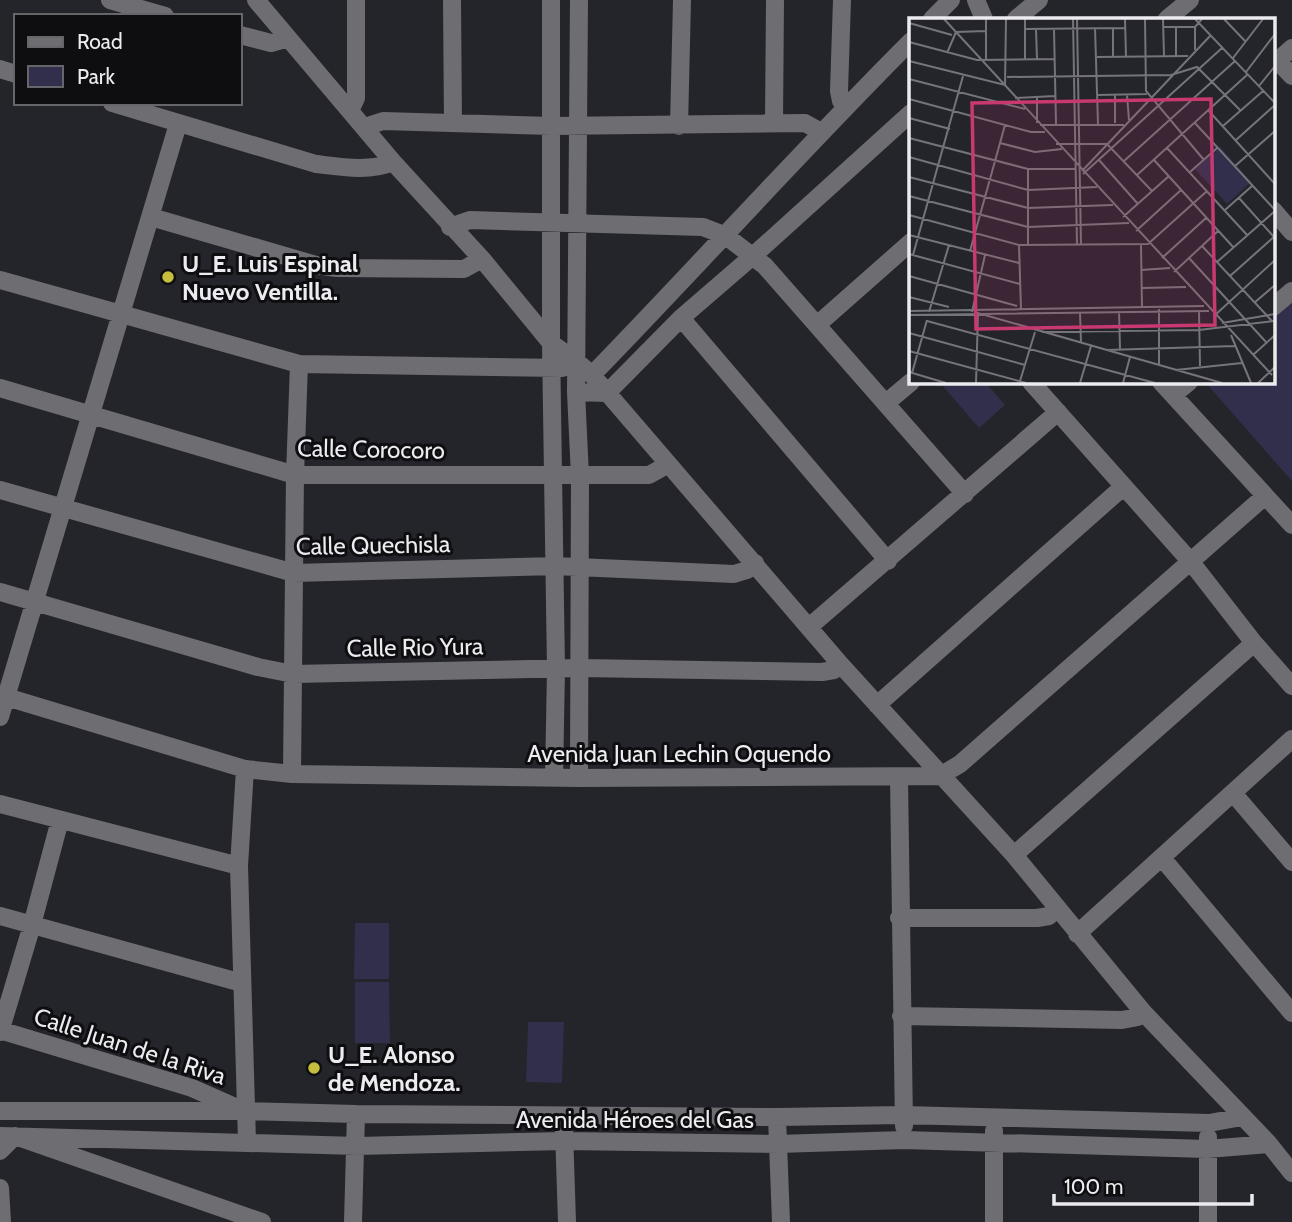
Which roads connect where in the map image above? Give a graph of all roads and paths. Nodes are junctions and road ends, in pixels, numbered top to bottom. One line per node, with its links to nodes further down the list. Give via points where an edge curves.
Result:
1 (110, 0): 14 (street)
2 (256, 0): 20 (street)
3 (356, 0): 27 (street, via 356,98)
4 (452, 0): 29 (street)
5 (551, 0): 32 (street)
6 (579, 0): 33 (street)
7 (682, 0): 34 (street)
8 (775, 0): 30 (street)
9 (842, 0): 26 (street, via 839,96)
10 (951, 0): 15 (street)
11 (976, 0): 16 (street)
12 (1039, 0): 17 (street)
13 (1190, 0): 18 (street)
14 (142, 13)
15 (933, 18)
16 (984, 18)
17 (1017, 18)
18 (1168, 18)
19 (242, 36): 20 (street, via 271,43)
20 (288, 38): 27 (street)
21 (909, 43): 26 (street)
22 (1292, 48): 23 (street)
23 (1275, 63): 24 (street)
24 (1292, 76)
25 (121, 105): 31 (street)
26 (846, 106): 36 (street)
27 (350, 111): 35 (street)
28 (909, 115): 46 (street)
29 (453, 123): 32 (street); 35 (street, via 383,121)
30 (774, 123): 34 (street); 36 (street, via 804,123)
31 (178, 124): 37 (street, via 316,164 384,166); 39 (street)
32 (552, 125): 33 (street); 40 (street)
33 (579, 126): 34 (street); 41 (street)
34 (679, 126)
35 (365, 127): 37 (street)
36 (821, 132): 44 (street)
37 (393, 162): 42 (street)
38 (1274, 211): 43 (street)
39 (151, 217): 47 (street, via 337,268 464,269); 51 (street)
40 (551, 222): 41 (street); 42 (street, via 470,220); 54 (street)
41 (577, 225): 44 (street, via 703,227); 57 (street)
42 (450, 226): 47 (street)
43 (1292, 233)
44 (726, 236): 46 (street); 57 (street)
45 (909, 245): 53 (street)
46 (754, 256): 52 (street); 53 (street)
47 (482, 259): 54 (street)
48 (0, 280): 51 (street)
49 (1292, 290): 50 (street)
50 (1274, 306)
51 (122, 315): 55 (street); 67 (street)
52 (681, 318): 64 (street); 78 (street)
53 (817, 325): 65 (street)
54 (551, 343): 56 (street); 57 (street)
55 (299, 364): 56 (street); 70 (street)
56 (553, 368): 57 (street); 69 (street)
57 (581, 368): 63 (street); 64 (street)
58 (910, 383): 65 (street)
59 (1032, 383): 66 (street)
60 (1185, 383): 62 (street)
61 (0, 388): 67 (street, Calle Corocoro)
62 (1167, 388): 75 (street)
63 (576, 392): 64 (street); 71 (street)
64 (607, 393): 68 (street)
65 (886, 403): 74 (street)
66 (1058, 412): 72 (street); 74 (street)
67 (90, 414): 70 (street, Calle Corocoro); 76 (street)
68 (667, 465): 71 (street, Calle Corocoro, via 649,475); 80 (street)
69 (552, 474): 70 (street, Calle Corocoro); 71 (street, Calle Corocoro); 81 (street)
70 (295, 475): 83 (street)
71 (580, 476): 82 (street)
72 (1123, 487): 79 (street); 94 (street)
73 (0, 490): 76 (street, Calle Quechisla)
74 (965, 494): 78 (street)
75 (1265, 496): 77 (street); 79 (street)
76 (63, 508): 83 (street, Calle Quechisla); 85 (street)
77 (1292, 525)
78 (887, 561): 86 (street)
79 (1191, 562): 87 (street); 99 (street, via 960,764)
80 (755, 563): 82 (street, Calle Quechisla, via 734,574); 86 (street)
81 (555, 566): 82 (street, Calle Quechisla); 83 (street, Calle Quechisla); 90 (street)
82 (580, 566): 89 (street)
83 (294, 573): 91 (street)
84 (0, 592): 85 (street, Calle Rio Yura)
85 (34, 602): 91 (street, Calle Rio Yura); 93 (street)
86 (809, 627): 88 (street)
87 (1254, 643): 92 (street); 106 (street)
88 (841, 665): 89 (street, Calle Rio Yura, via 822,672); 94 (street)
89 (581, 668): 90 (street, Calle Rio Yura); 101 (street)
90 (556, 669): 91 (street, Calle Rio Yura); 100 (street)
91 (293, 674): 98 (street)
92 (1292, 686)
93 (3, 696): 95 (street); 97 (street, Avenida Juan Lechin Oquendo)
94 (877, 705): 99 (street)
95 (0, 717)
96 (1292, 739): 103 (street)
97 (245, 769): 98 (street, Avenida Juan Lechin Oquendo); 109 (street)
98 (292, 774): 100 (street, Avenida Juan Lechin Oquendo)
99 (940, 776): 102 (street, Avenida Juan Lechin Oquendo); 106 (street)
100 (554, 778): 101 (street, Avenida Juan Lechin Oquendo)
101 (579, 778): 102 (street, Avenida Juan Lechin Oquendo)
102 (899, 778): 112 (street)
103 (1233, 793): 107 (street); 108 (street)
104 (0, 804): 105 (street)
105 (60, 820): 109 (street); 113 (street)
106 (1014, 855): 110 (street)
107 (1162, 858): 114 (street); 117 (street)
108 (1292, 862)
109 (239, 866): 115 (street)
110 (1056, 909): 112 (street, via 1037,918); 114 (street)
111 (0, 916): 113 (street)
112 (899, 918): 118 (street)
113 (32, 925): 115 (street); 119 (street)
114 (1077, 934): 116 (street)
115 (242, 983): 121 (street)
116 (1143, 1012): 118 (street, via 1122,1020); 126 (street)
117 (1292, 1013)
118 (901, 1016): 123 (street)
119 (0, 1031): 121 (street, Calle Juan de la Riva, via 192,1088)
120 (0, 1111): 121 (street, Avenida Héroes del Gas)
121 (245, 1111): 122 (street, Avenida Héroes del Gas); 132 (street)
122 (356, 1114): 124 (street, Avenida Héroes del Gas); 136 (street)
123 (903, 1115): 125 (street, Avenida Héroes del Gas); 127 (street, Avenida Héroes del Gas); 130 (street)
124 (562, 1116): 127 (street, Avenida Héroes del Gas); 131 (street)
125 (993, 1117): 128 (street, Avenida Héroes del Gas); 133 (street)
126 (1242, 1117): 128 (street, Avenida Héroes del Gas); 135 (street)
127 (777, 1118): 134 (street)
128 (1209, 1123): 137 (street)
129 (8, 1136): 132 (street, Avenida Héroes del Gas); 138 (street); 142 (street)
130 (904, 1140): 133 (street, Avenida Héroes del Gas); 134 (street, Avenida Héroes del Gas)
131 (565, 1141): 134 (street, Avenida Héroes del Gas); 136 (street, Avenida Héroes del Gas); 144 (street)
132 (247, 1142): 136 (street, Avenida Héroes del Gas)
133 (994, 1142): 137 (street, Avenida Héroes del Gas); 146 (street)
134 (778, 1144): 145 (street)
135 (1269, 1144): 137 (street, Avenida Héroes del Gas); 139 (street)
136 (357, 1146): 143 (street)
137 (1207, 1149): 147 (street)
138 (0, 1152)
139 (1291, 1170)
140 (0, 1188): 141 (street)
141 (2, 1222)
142 (262, 1222)
143 (353, 1222)
144 (567, 1222)
145 (781, 1222)
146 (994, 1222)
147 (1208, 1222)

